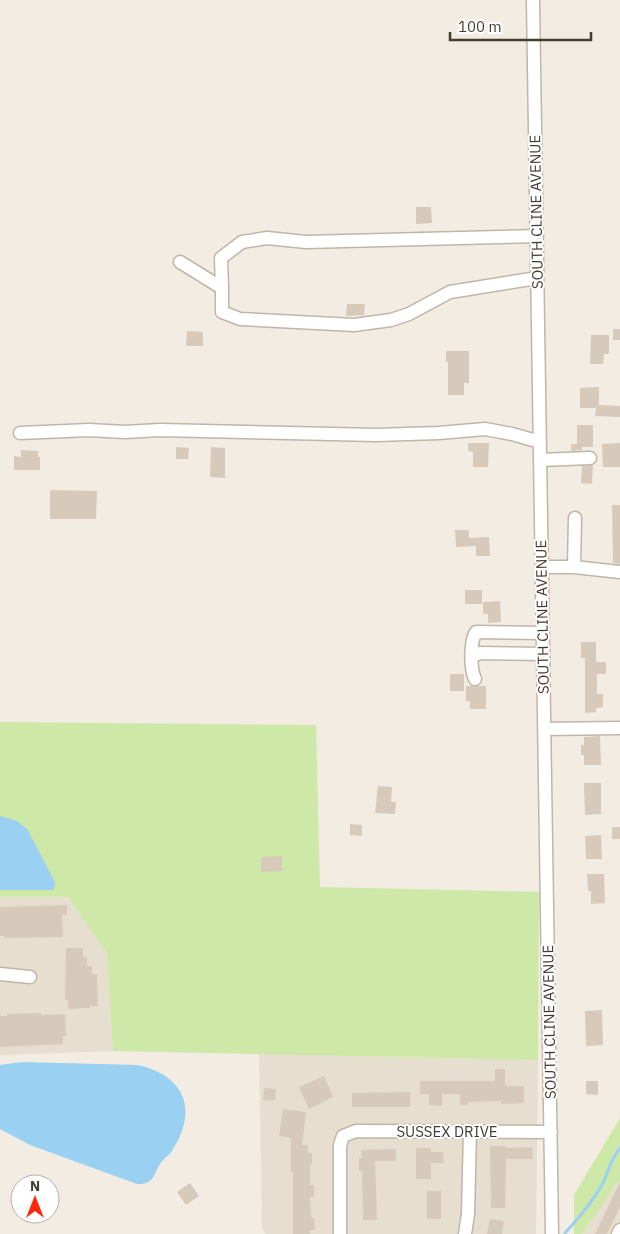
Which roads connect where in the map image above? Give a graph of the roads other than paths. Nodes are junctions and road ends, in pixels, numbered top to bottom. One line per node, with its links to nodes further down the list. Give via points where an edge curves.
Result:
1 (533, 0): 2 (street, SOUTH CLINE AVENUE)
2 (536, 236): 4 (street, SOUTH CLINE AVENUE); 5 (street, via 306,242 267,238 242,242 221,258)
3 (180, 262): 5 (street)
4 (537, 278): 5 (street, via 450,292 409,314 354,325 240,319 222,312); 7 (street, SOUTH CLINE AVENUE)
5 (222, 288)
6 (20, 433): 7 (street, via 160,430 376,435 485,429)
7 (540, 442): 9 (street, SOUTH CLINE AVENUE)
8 (590, 458): 9 (street)
9 (540, 460): 11 (street, SOUTH CLINE AVENUE)
10 (575, 518): 12 (street)
11 (542, 567): 12 (street); 14 (street, SOUTH CLINE AVENUE)
12 (574, 567): 13 (street)
13 (620, 572)
14 (542, 633): 15 (street, SOUTH CLINE AVENUE); 16 (street, via 476,632 472,638)
15 (542, 654): 16 (street, via 480,653); 19 (street, SOUTH CLINE AVENUE)
16 (473, 656): 17 (street)
17 (475, 679)
18 (620, 728): 19 (street)
19 (544, 729): 23 (street, SOUTH CLINE AVENUE)
20 (0, 974): 21 (street)
21 (30, 977)
22 (470, 1131): 23 (street, SUSSEX DRIVE); 25 (street, SUSSEX DRIVE, via 356,1131 343,1136 340,1145); 26 (street)
23 (551, 1132): 27 (street, SOUTH CLINE AVENUE)
24 (620, 1230): 28 (street)
25 (340, 1234)
26 (465, 1234)
27 (552, 1234)
28 (618, 1234)

